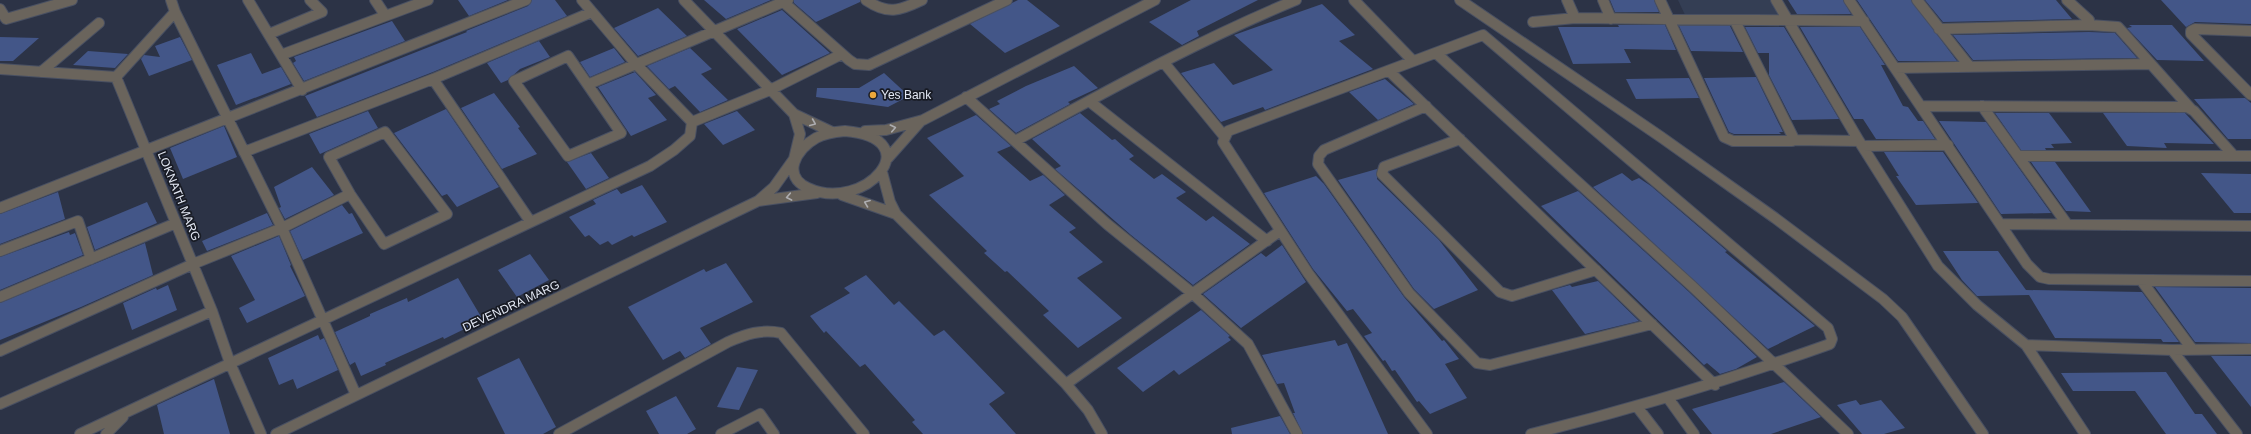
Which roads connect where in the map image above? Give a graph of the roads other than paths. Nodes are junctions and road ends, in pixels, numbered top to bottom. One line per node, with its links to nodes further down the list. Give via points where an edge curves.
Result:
1 (72, 0): 34 (street)
2 (171, 0): 26 (street)
3 (248, 0): 42 (street)
4 (310, 0): 42 (street, via 322,12)
5 (375, 0): 28 (street)
6 (428, 0): 28 (street)
7 (526, 0): 58 (street)
8 (582, 0): 27 (street)
9 (684, 0): 41 (street)
10 (866, 0): 11 (street, via 879,9 900,10)
11 (922, 0)
12 (1007, 0): 44 (street, via 869,65 855,64)
13 (1155, 0): 61 (street)
14 (1296, 0): 48 (street, via 1257,16)
15 (1354, 0): 46 (street)
16 (1460, 0): 141 (street, via 1775,218 1883,300 1902,317)
17 (1566, 0): 29 (street)
18 (1603, 0): 30 (street)
19 (1660, 0): 31 (street)
20 (1776, 0): 36 (street)
21 (1850, 0): 33 (street)
22 (1917, 0): 39 (street)
23 (2067, 0): 38 (street, via 2089,20)
24 (784, 1): 41 (street); 44 (street)
25 (0, 9): 34 (street)
26 (175, 12): 55 (street); 68 (street)
27 (592, 12): 47 (street); 56 (street)
28 (385, 15): 45 (street)
29 (1575, 18): 30 (street); 35 (street)
30 (1611, 19): 31 (street)
31 (1668, 20): 32 (street); 75 (street, via 1726,139 1782,142)
32 (1735, 21): 36 (street); 75 (street)
33 (1864, 21): 36 (street); 51 (street)
34 (3, 22)
35 (1533, 22)
36 (1790, 22): 77 (street)
37 (98, 23): 54 (street)
38 (2089, 25): 39 (street); 49 (street, via 2118,27)
39 (1939, 29): 50 (street)
40 (2251, 31): 60 (street, via 2195,29 2191,34)
41 (714, 33): 47 (street); 59 (street)
42 (269, 34): 45 (street)
43 (1436, 53): 46 (street); 118 (street); 118 (street, via 1483,35 1831,333 1830,344)
44 (842, 54): 59 (street)
45 (281, 55): 58 (street)
46 (1413, 61): 53 (street)
47 (636, 64): 57 (street); 70 (street)
48 (1165, 64): 62 (street); 73 (street)
49 (2151, 64): 50 (street); 66 (street)
50 (1970, 67): 51 (street)
51 (1895, 68): 64 (street)
52 (0, 69): 54 (street)
53 (1389, 71): 63 (street); 73 (street, via 1228,131)
54 (41, 72): 55 (street)
55 (116, 77): 79 (street, LOKNATH MARG)
56 (433, 79): 80 (street); 93 (street)
57 (589, 84): 57 (street, via 568,56 514,81 568,156 621,133)
58 (302, 90): 68 (street)
59 (770, 90): 67 (street); 70 (street)
60 (2251, 95)
61 (966, 97): 69 (street); 76 (street)
62 (1089, 100): 76 (street); 100 (street)
63 (1426, 106): 74 (street); 111 (street, via 1324,150 1319,156 1318,164 1409,293 1476,362 1490,365)
64 (1921, 106): 65 (street); 78 (street)
65 (1982, 106): 66 (street, via 2182,106); 81 (street)
66 (2191, 109): 82 (street)
67 (794, 114): 71 (street, one-way to 71); 85 (street, via 800,128 800,136)
68 (227, 119): 79 (street); 80 (street)
69 (923, 120): 72 (street, one-way to 69, via 886,130); 84 (street)
70 (692, 122): 93 (street, via 690,136 650,166)
71 (832, 132): 72 (street); 85 (street, via 808,142)
72 (863, 132): 84 (street, via 881,142)
73 (1224, 136): 99 (street, via 1223,142)
74 (1460, 139): 104 (street); 104 (street, via 1384,167 1382,174 1505,295 1512,296)
75 (1793, 140): 77 (street)
76 (1015, 141): 107 (street, via 1107,224)
77 (1861, 143): 78 (street); 112 (street, via 1938,266 1977,305)
78 (1948, 145): 95 (street)
79 (147, 152): 91 (street); 94 (street, LOKNATH MARG)
80 (244, 152): 98 (street)
81 (2019, 156): 82 (street); 96 (street)
82 (2234, 156): 83 (street)
83 (2251, 156)
84 (888, 158): 86 (street)
85 (794, 159): 87 (street, via 793,170 797,180 806,188); 90 (street, DEVENDRA MARG, via 773,188)
86 (882, 172): 89 (street, via 864,187); 92 (street)
87 (820, 193): 89 (street); 90 (street, DEVENDRA MARG, one-way to 90)
88 (350, 194): 88 (street, via 329,157 385,132 446,214 384,244); 98 (street)
89 (837, 194): 92 (street, one-way to 89)
90 (758, 201): 121 (street, DEVENDRA MARG)
91 (0, 208)
92 (896, 214): 119 (street)
93 (530, 221): 110 (street)
94 (176, 223): 102 (street); 103 (street, LOKNATH MARG)
95 (2001, 224): 96 (street); 105 (street, via 2027,264 2040,277 2049,280)
96 (2067, 224): 97 (street)
97 (2251, 226)
98 (282, 228): 103 (street); 110 (street)
99 (1280, 231): 100 (street); 136 (street)
100 (1267, 241): 107 (street)
101 (0, 251): 102 (street, via 78,221)
102 (91, 259): 108 (street)
103 (193, 264): 109 (street, LOKNATH MARG); 116 (street)
104 (1596, 270): 111 (street)
105 (2141, 280): 106 (street); 113 (street)
106 (2251, 281)
107 (1192, 293): 119 (street); 135 (street, via 1248,344)
108 (0, 297)
109 (212, 311): 117 (street, LOKNATH MARG); 123 (street)
110 (324, 320): 117 (street); 121 (street)
111 (1652, 324): 120 (street)
112 (2026, 345): 115 (street); 142 (street)
113 (2192, 349): 114 (street); 115 (street)
114 (2251, 349)
115 (2172, 350): 143 (street)
116 (0, 351)
117 (230, 363): 125 (street); 128 (street, LOKNATH MARG)
118 (1775, 364): 120 (street); 140 (street)
119 (1066, 384): 134 (street, via 1088,410)
120 (1715, 385): 122 (street)
121 (356, 395): 129 (street, DEVENDRA MARG)
122 (1668, 398): 124 (street); 139 (street)
123 (0, 404)
124 (1638, 408): 137 (street); 138 (street)
125 (130, 411): 126 (street); 127 (street)
126 (80, 434)
127 (106, 434)
128 (261, 434)
129 (276, 434)
130 (559, 434): 133 (street, via 728,342 750,332 766,330 781,333)
131 (720, 434): 132 (street, via 760,414)
132 (774, 434)
133 (864, 434)
134 (1102, 434)
135 (1297, 434)
136 (1427, 434)
137 (1531, 434)
138 (1658, 434)
139 (1694, 434)
140 (1848, 434)
141 (1983, 434)
142 (2085, 434)
143 (2237, 434)

